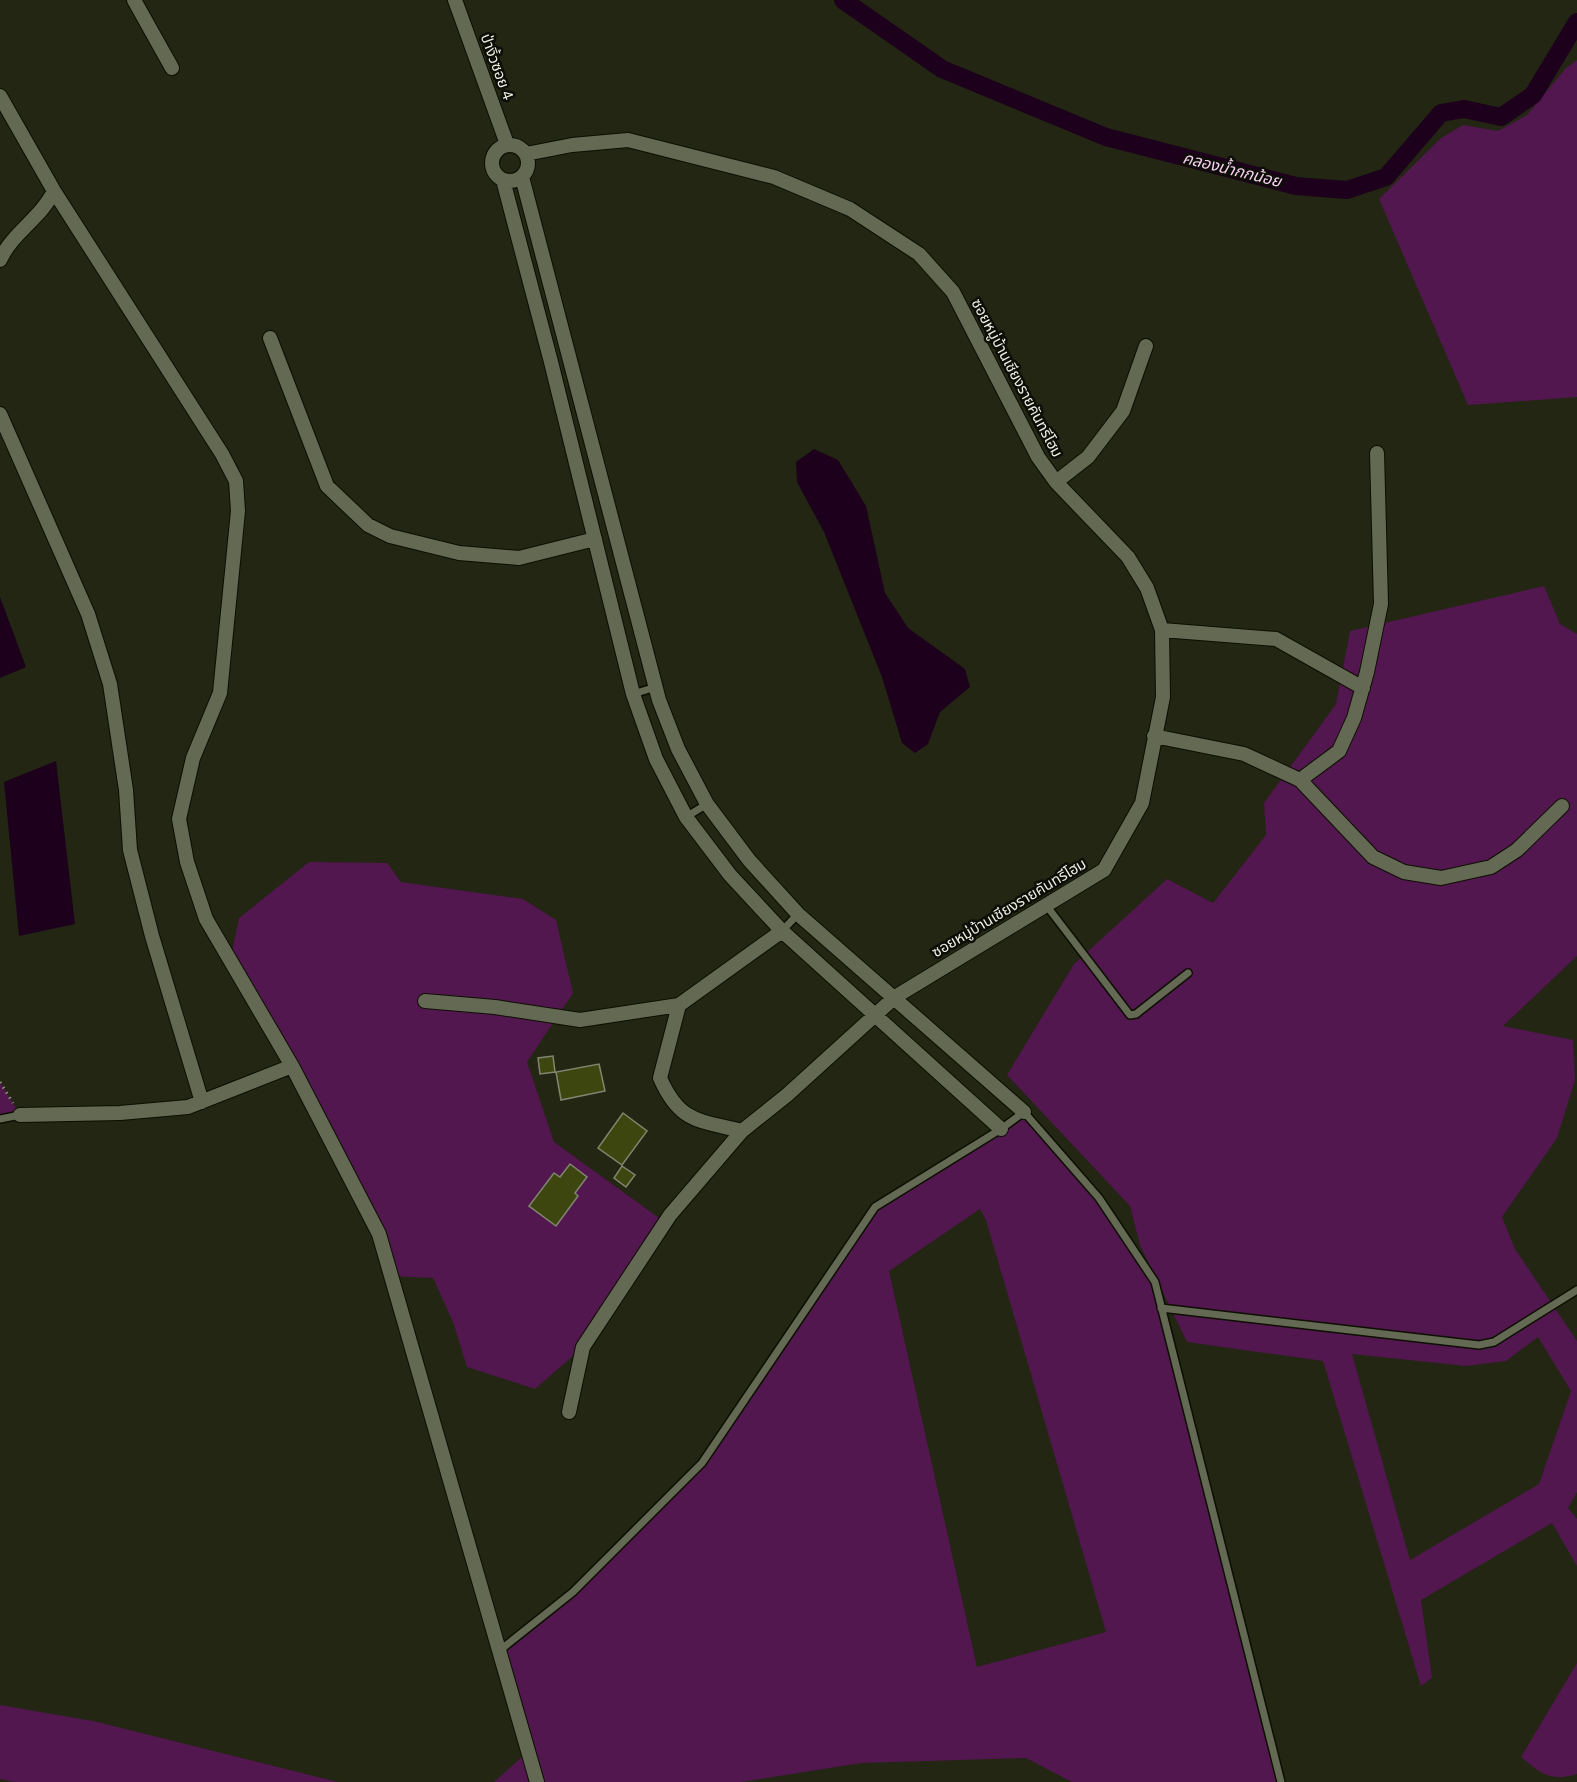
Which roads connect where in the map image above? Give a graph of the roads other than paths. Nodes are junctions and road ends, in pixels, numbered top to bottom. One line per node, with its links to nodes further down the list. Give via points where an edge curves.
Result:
1 (134, 0): 3 (street)
2 (455, 0): 5 (street, ป่างิ้วซอย 4)
3 (172, 68)
4 (0, 96): 9 (street)
5 (507, 144): 6 (street); 8 (street, via 498,148 491,161 494,173)
6 (526, 154): 7 (street, via 528,167); 17 (street, ซอยหมู่บ้านเชียงรายคันทรีโฮม, via 628,140 774,177 850,209 919,254 953,292 1038,457)
7 (522, 177): 8 (street); 13 (street)
8 (503, 180): 14 (street)
9 (54, 190): 10 (street, via 46,207 7,245); 36 (street, via 236,481 238,511 220,693 193,758 179,819 187,862 206,919)
10 (0, 260)
11 (270, 338): 18 (street, via 327,486 368,525 390,536 459,553 519,558)
12 (1146, 346): 17 (street, via 1123,411 1088,457)
13 (570, 359): 14 (lane); 20 (street)
14 (551, 362): 18 (street)
15 (0, 414): 37 (street, via 88,614 110,684 126,790 130,850)
16 (1377, 453): 21 (street, via 1381,604)
17 (1056, 482): 19 (street, ซอยหมู่บ้านเชียงรายคันทรีโฮม, via 1128,557 1147,588)
18 (595, 539): 22 (street)
19 (1162, 630): 21 (street, via 1276,639); 23 (street, ซอยหมู่บ้านเชียงรายคันทรีโฮม, via 1163,697)
20 (656, 687): 22 (lane); 25 (street, via 678,749)
21 (1363, 688): 24 (street, via 1339,751)
22 (633, 694): 27 (street, via 656,759)
23 (1154, 736): 24 (street, via 1244,754); 28 (street, ซอยหมู่บ้านเชียงรายคันทรีโฮม, via 1142,802 1104,870)
24 (1300, 780): 26 (street, via 1373,857 1404,872 1441,878 1491,867 1517,850)
25 (706, 804): 27 (lane); 29 (street)
26 (1562, 806)
27 (686, 817): 30 (street, via 730,875)
28 (1046, 904): 31 (lane, via 1130,1015); 32 (street, ซอยหมู่บ้านเชียงรายคันทรีโฮม)
29 (798, 914): 30 (lane); 32 (street)
30 (782, 931): 34 (street); 35 (street)
31 (1188, 973)
32 (896, 997): 35 (street, ซอยหมู่บ้านเชียงรายคันทรีโฮม); 38 (street)
33 (425, 1001): 34 (street, via 580,1020)
34 (679, 1005): 42 (street, via 660,1078 667,1092 688,1117)
35 (877, 1015): 41 (street); 42 (street, ซอยหมู่บ้านเชียงรายคันทรีโฮม)
36 (292, 1066): 37 (street); 46 (street, via 379,1234)
37 (202, 1102): 39 (street, via 188,1107 120,1113)
38 (1024, 1112): 41 (lane); 44 (lane, via 1099,1198 1155,1282)
39 (20, 1115): 40 (lane)
40 (0, 1119)
41 (1001, 1129): 46 (lane, via 875,1207 702,1463 573,1592)
42 (742, 1131): 45 (street, ซอยหมู่บ้านเชียงรายคันทรีโฮม, via 670,1215 583,1347)
43 (1577, 1290): 44 (lane, via 1494,1342 1479,1345)
44 (1161, 1308): 48 (lane)
45 (569, 1412)
46 (499, 1651): 47 (street)
47 (537, 1782)
48 (1281, 1782)

